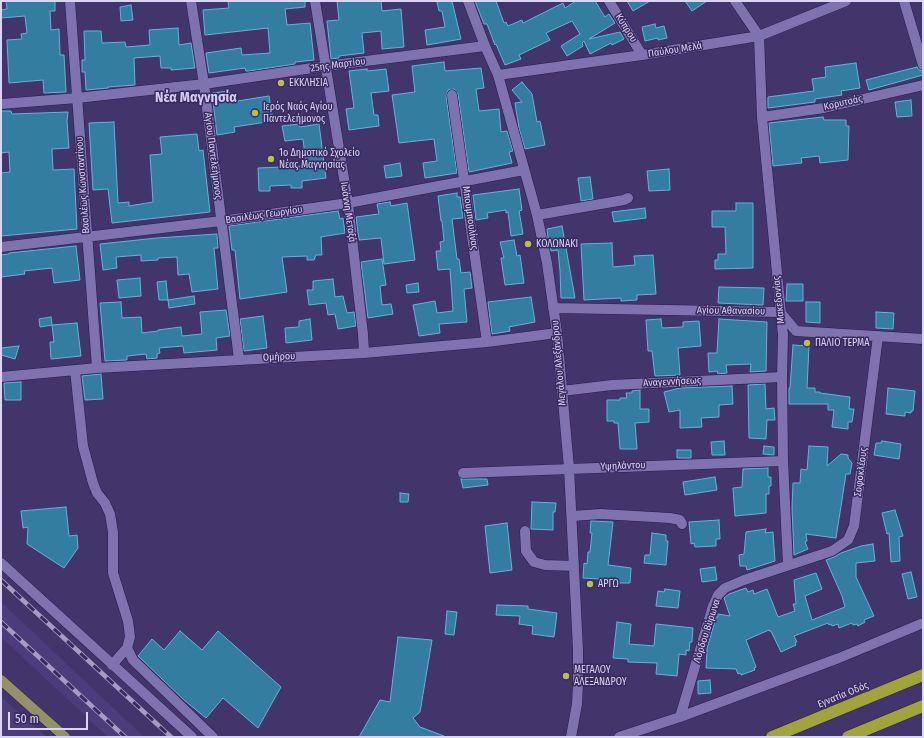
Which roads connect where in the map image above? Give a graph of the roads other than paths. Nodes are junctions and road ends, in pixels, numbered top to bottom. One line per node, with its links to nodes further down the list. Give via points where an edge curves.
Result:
1 (70, 1): 18 (street, Βασιλέως Κωνσταντίνου)
2 (191, 1): 15 (street, Αγίου Παντελεήμονος)
3 (316, 1): 13 (street, Ιωάννη Μεταξά)
4 (468, 1): 10 (street, Μεγάλου Αλεξάνδρου)
5 (609, 1): 11 (street, Κύπρου)
6 (735, 1): 9 (street)
7 (846, 1): 9 (street, Παύλου Μελά)
8 (904, 1): 12 (street)
9 (759, 36): 11 (street, Παύλου Μελά); 20 (street, Μακεδονίας)
10 (485, 46): 13 (street, 25ης Μαρτίου); 14 (street, Μεγάλου Αλεξάνδρου)
11 (642, 55): 14 (street, Παύλου Μελά)
12 (923, 65)
13 (326, 66): 15 (street, 25ης Μαρτίου); 24 (street, Ιωάννη Μεταξά)
14 (498, 75): 21 (street, Μεγάλου Αλεξάνδρου)
15 (204, 84): 18 (street, 25ης Μαρτίου); 26 (street, Αγίου Παντελεήμονος)
16 (923, 85): 20 (street, Κορυτσάς, via 824,108)
17 (452, 94): 22 (street, Μπουμπουλίνας)
18 (77, 98): 19 (street, 25ης Μαρτίου); 27 (street, Βασιλέως Κωνσταντίνου)
19 (1, 104)
20 (762, 117): 30 (street, Μακεδονίας)
21 (524, 170): 22 (street, Βασιλέως Γεωργίου); 25 (street, Μεγάλου Αλεξάνδρου)
22 (464, 182): 24 (street, Βασιλέως Γεωργίου); 36 (street, Μπουμπουλίνας)
23 (628, 198): 25 (street)
24 (348, 203): 26 (street, Βασιλέως Γεωργίου); 37 (street, Ιωάννη Μεταξά)
25 (537, 215): 29 (street, Μεγάλου Αλεξάνδρου)
26 (221, 221): 27 (street, Βασιλέως Γεωργίου); 38 (street, Αγίου Παντελεήμονος)
27 (87, 236): 28 (street, Βασιλέως Γεωργίου); 39 (street, Βασιλέως Κωνσταντίνου)
28 (1, 247)
29 (553, 308): 30 (street, Αγίου Αθανασίου); 32 (street, Μεγάλου Αλεξάνδρου)
30 (780, 312): 31 (street, Αγίου Αθανασίου); 33 (street, Μακεδονίας)
31 (796, 331): 33 (street); 34 (street)
32 (557, 333): 36 (street, Ομήρου); 43 (street, Μεγάλου Αλεξάνδρου)
33 (783, 335): 42 (street, Μακεδονίας)
34 (878, 336): 35 (street); 51 (street, Σοφοκλέους, via 854,526 848,540 842,546)
35 (923, 339)
36 (487, 342): 37 (street, Ομήρου)
37 (364, 353): 38 (street, Ομήρου)
38 (239, 359): 39 (street, Ομήρου)
39 (97, 368): 40 (street, Ομήρου)
40 (75, 370): 41 (street, Ομήρου); 54 (street, via 83,446 88,467 97,493 110,514 113,532 113,573 128,621 130,637)
41 (1, 377)
42 (782, 377): 43 (street, Αναγεννήσεως, via 612,385); 44 (street, Μακεδονίας)
43 (562, 391): 45 (street, Μεγάλου Αλεξάνδρου)
44 (783, 461): 45 (street, Υψηλάντου); 51 (street, Μακεδονίας)
45 (569, 468): 46 (street, Υψηλάντου); 47 (street, Μεγάλου Αλεξάνδρου)
46 (462, 473)
47 (572, 516): 48 (street, via 601,514 670,518 680,520); 52 (street, Μεγάλου Αλεξάνδρου)
48 (682, 524)
49 (525, 530): 52 (street, via 526,550 534,562)
50 (1, 564): 55 (street)
51 (788, 565): 59 (street, Λόρδου Βύρωνα, via 725,588 718,595)
52 (574, 566): 63 (street, Μεγάλου Αλεξάνδρου, via 578,684)
53 (923, 623): 59 (street, via 839,658)
54 (127, 648): 55 (street); 62 (street, via 133,660)
55 (112, 665): 61 (street)
56 (923, 675): 65 (highway, Εγνατία Οδός)
57 (1, 680): 60 (main road)
58 (923, 706): 66 (highway)
59 (680, 717): 64 (street)
60 (65, 737)
61 (192, 737)
62 (214, 737)
63 (571, 737)
64 (619, 737)
65 (772, 737)
66 (848, 737)

